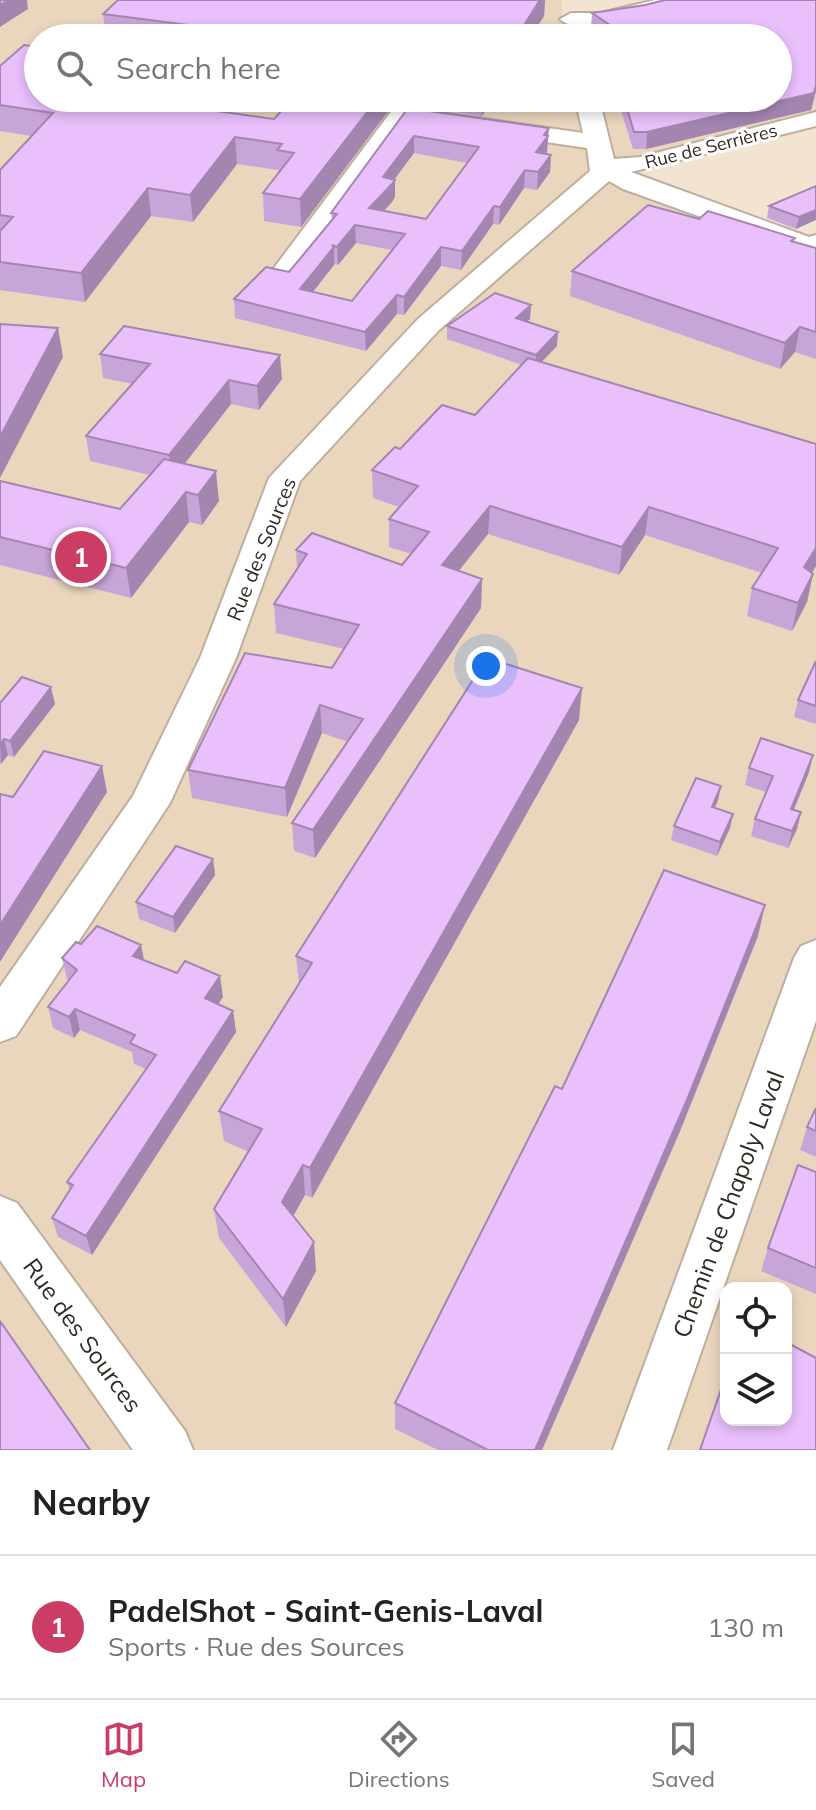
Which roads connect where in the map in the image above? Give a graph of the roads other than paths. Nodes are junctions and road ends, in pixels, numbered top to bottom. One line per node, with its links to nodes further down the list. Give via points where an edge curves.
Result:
1 (683, 0): 2 (street, via 601,19)
2 (572, 19)
3 (590, 112): 5 (street)
4 (816, 119): 5 (street, Rue de Serrières, via 640,164)
5 (601, 154): 6 (street, via 632,184 809,246); 7 (street, via 401,114); 9 (street, Rue des Sources, via 597,180 428,325 285,478 218,658 150,803)
6 (816, 243)
7 (282, 276)
8 (816, 958): 12 (street, Chemin de Chapoly Laval)
9 (0, 1023)
10 (0, 1219): 11 (street, Rue des Sources)
11 (166, 1450)
12 (640, 1450)

